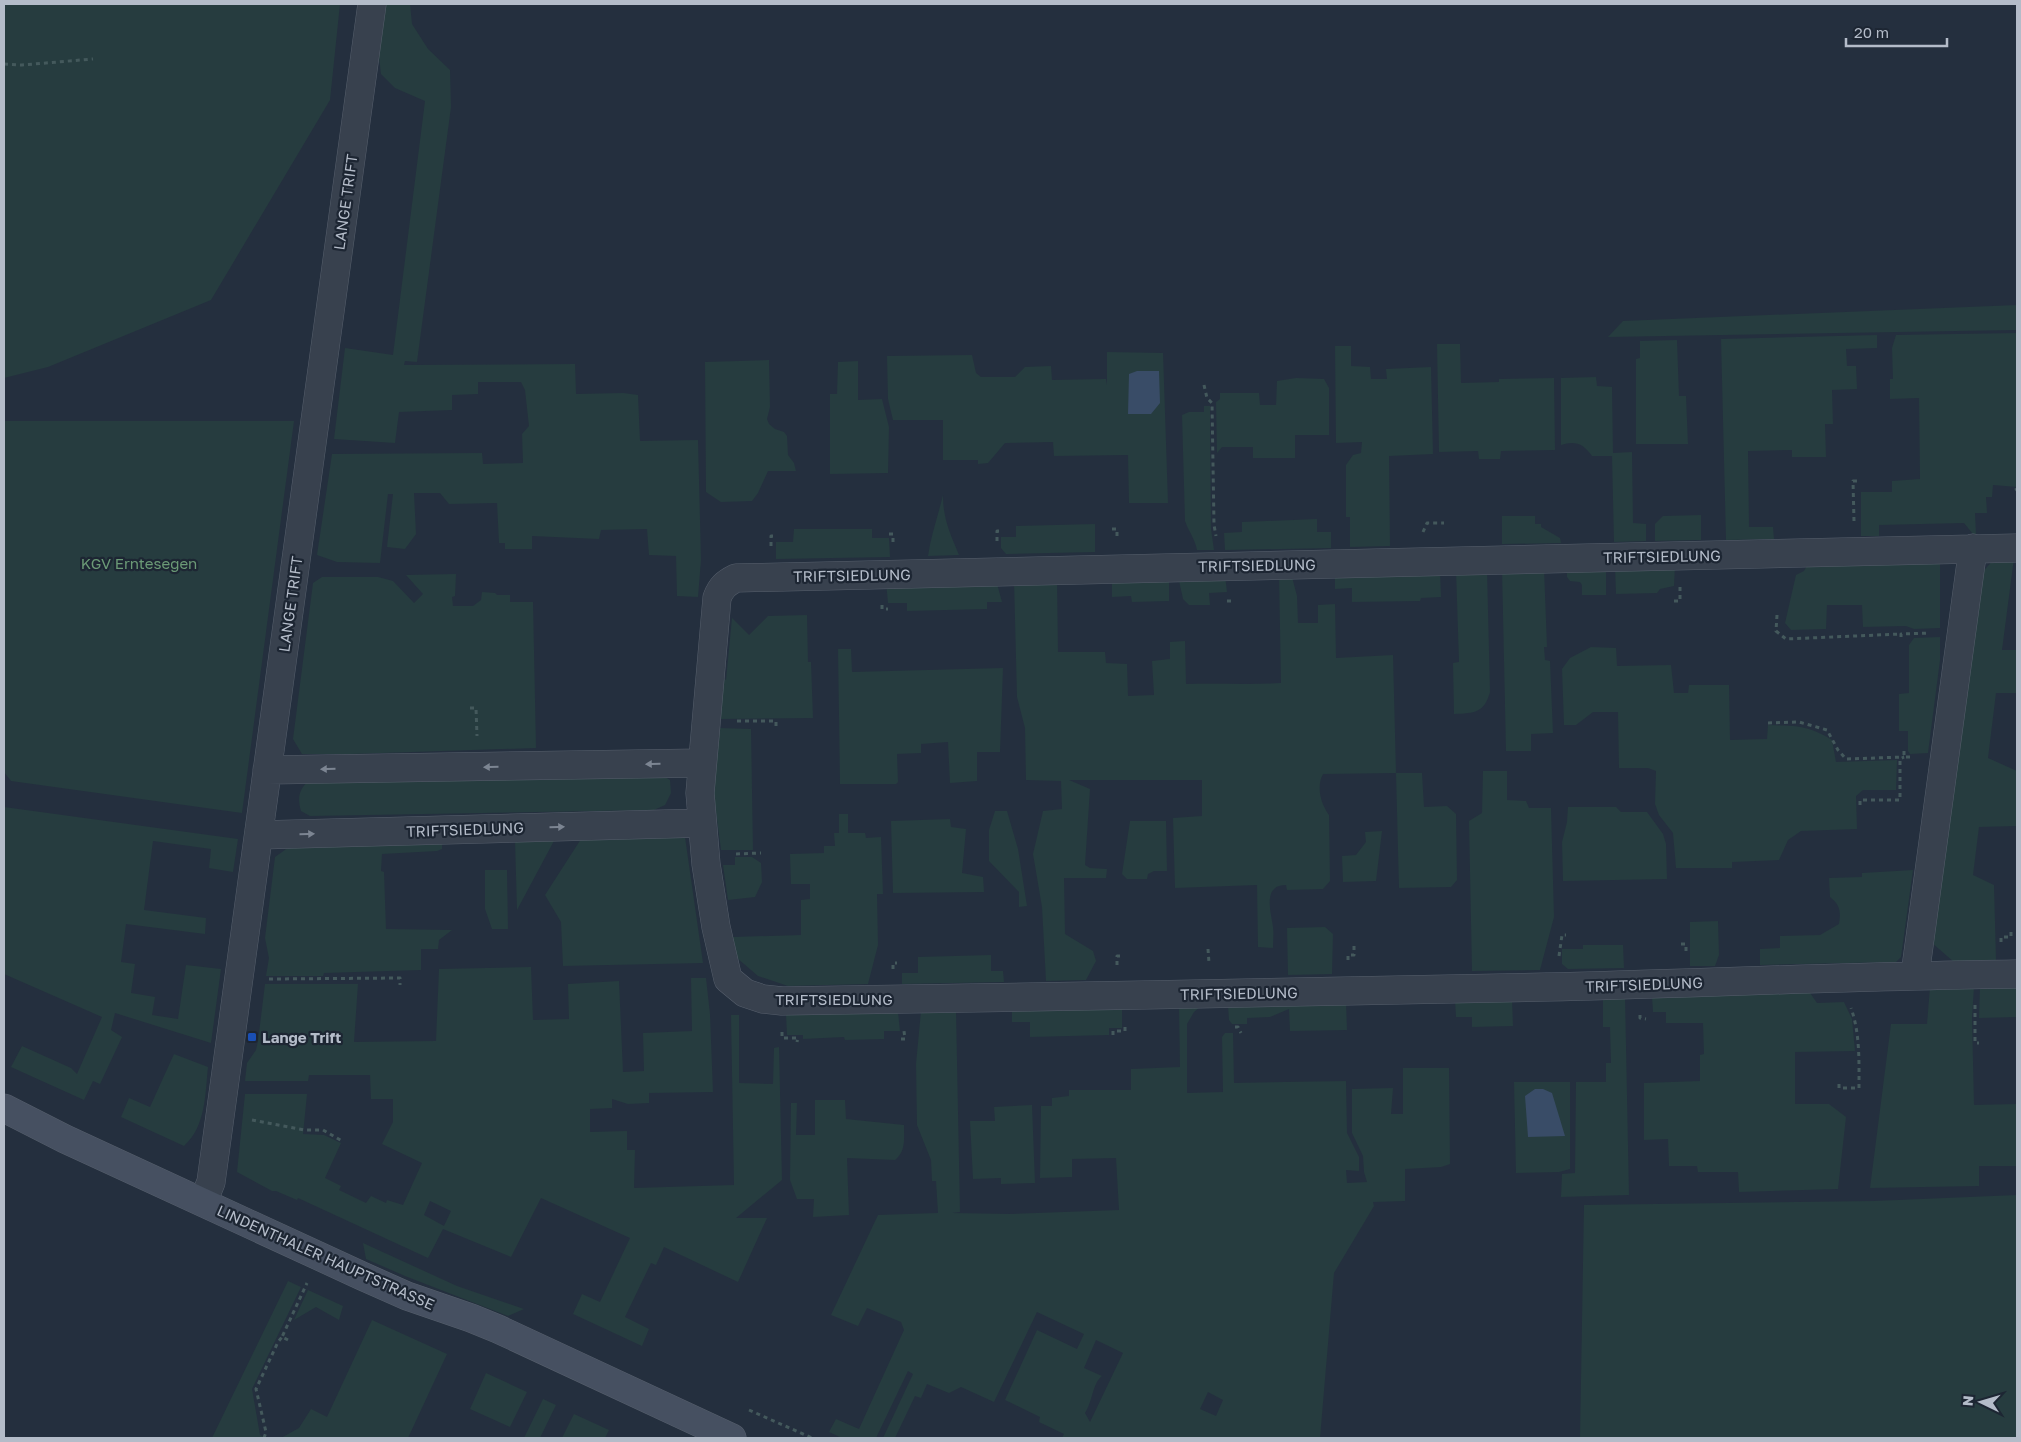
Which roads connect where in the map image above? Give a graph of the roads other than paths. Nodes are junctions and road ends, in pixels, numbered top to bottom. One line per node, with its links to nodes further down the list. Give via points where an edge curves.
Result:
1 (372, 4): 5 (street, LANGE TRIFT)
2 (1973, 548): 3 (street, TRIFTSIEDLUNG); 4 (street, TRIFTSIEDLUNG, via 736,578 720,589 717,598); 9 (street)
3 (2017, 548)
4 (702, 763): 5 (street, one-way to 5); 6 (street, TRIFTSIEDLUNG)
5 (267, 770): 7 (street, LANGE TRIFT)
6 (702, 823): 7 (street, TRIFTSIEDLUNG, one-way to 6); 9 (street, TRIFTSIEDLUNG, via 716,927 728,979 745,993 763,999 1257,993)
7 (259, 835): 11 (street, LANGE TRIFT, via 211,1182)
8 (2017, 974): 9 (street, TRIFTSIEDLUNG)
9 (1915, 975)
10 (4, 1108): 11 (street, LINDENTHALER HAUPTSTRASSE)
11 (203, 1202): 12 (street, LINDENTHALER HAUPTSTRASSE, via 407,1296 498,1329)
12 (732, 1438)

